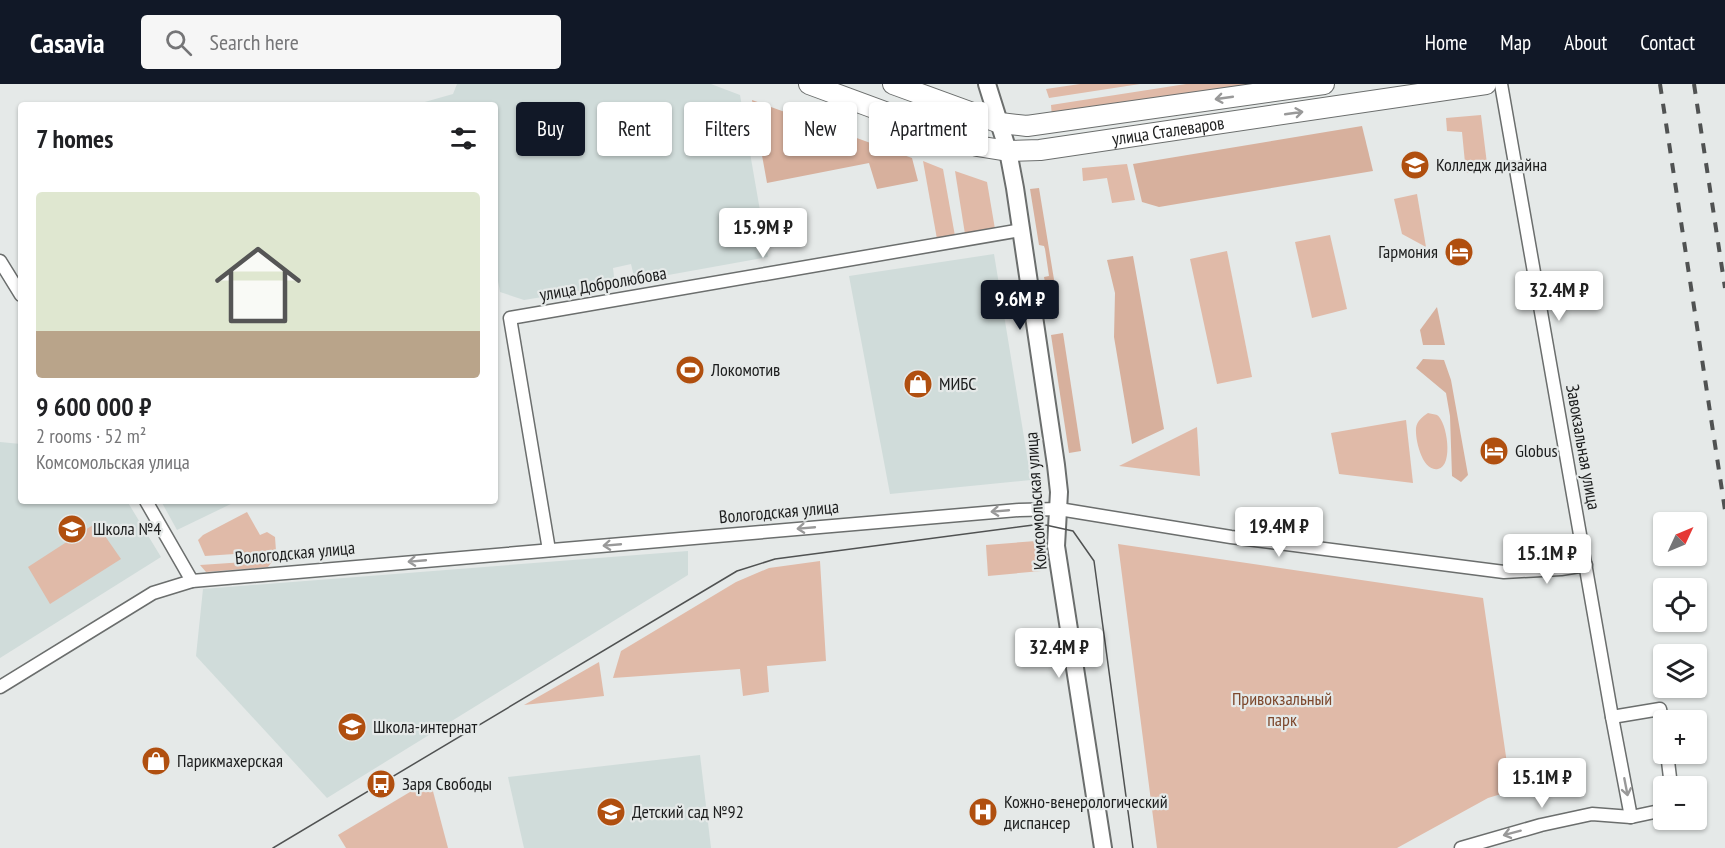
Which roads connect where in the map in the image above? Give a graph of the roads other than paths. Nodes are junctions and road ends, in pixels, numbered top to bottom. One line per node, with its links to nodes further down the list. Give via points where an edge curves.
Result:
1 (810, 84): 8 (main road, улица Сталеваров, via 977,146)
2 (893, 84): 7 (main road, улица Сталеваров)
3 (987, 84): 7 (street, Комсомольская улица)
4 (1324, 84): 7 (main road, улица Сталеваров, one-way to 7, via 1027,126)
5 (1486, 84): 8 (main road, улица Сталеваров, one-way to 5, via 1040,150)
6 (1501, 84): 15 (street, Завокзальная улица)
7 (1000, 123): 8 (street, Комсомольская улица)
8 (1008, 151): 9 (street, Комсомольская улица)
9 (1021, 230): 13 (street, Комсомольская улица); 14 (street, улица Добролюбова, via 510,318)
10 (0, 261): 11 (street)
11 (18, 290)
12 (148, 504): 16 (street)
13 (1059, 509): 14 (street, Вологодская улица, one-way to 14); 15 (street, Вологодская улица, via 1231,537 1504,572); 22 (street, Комсомольская улица, via 1056,546)
14 (549, 550): 16 (street, Вологодская улица, one-way to 16)
15 (1586, 565): 19 (street, Завокзальная улица)
16 (192, 580): 17 (street, Вологодская улица, via 153,593)
17 (0, 687)
18 (1653, 711): 19 (street)
19 (1612, 717): 21 (street, Завокзальная улица, one-way to 21)
20 (1653, 812): 21 (street)
21 (1631, 817): 23 (street, one-way to 23, via 1592,814)
22 (1102, 848)
23 (1461, 848)

